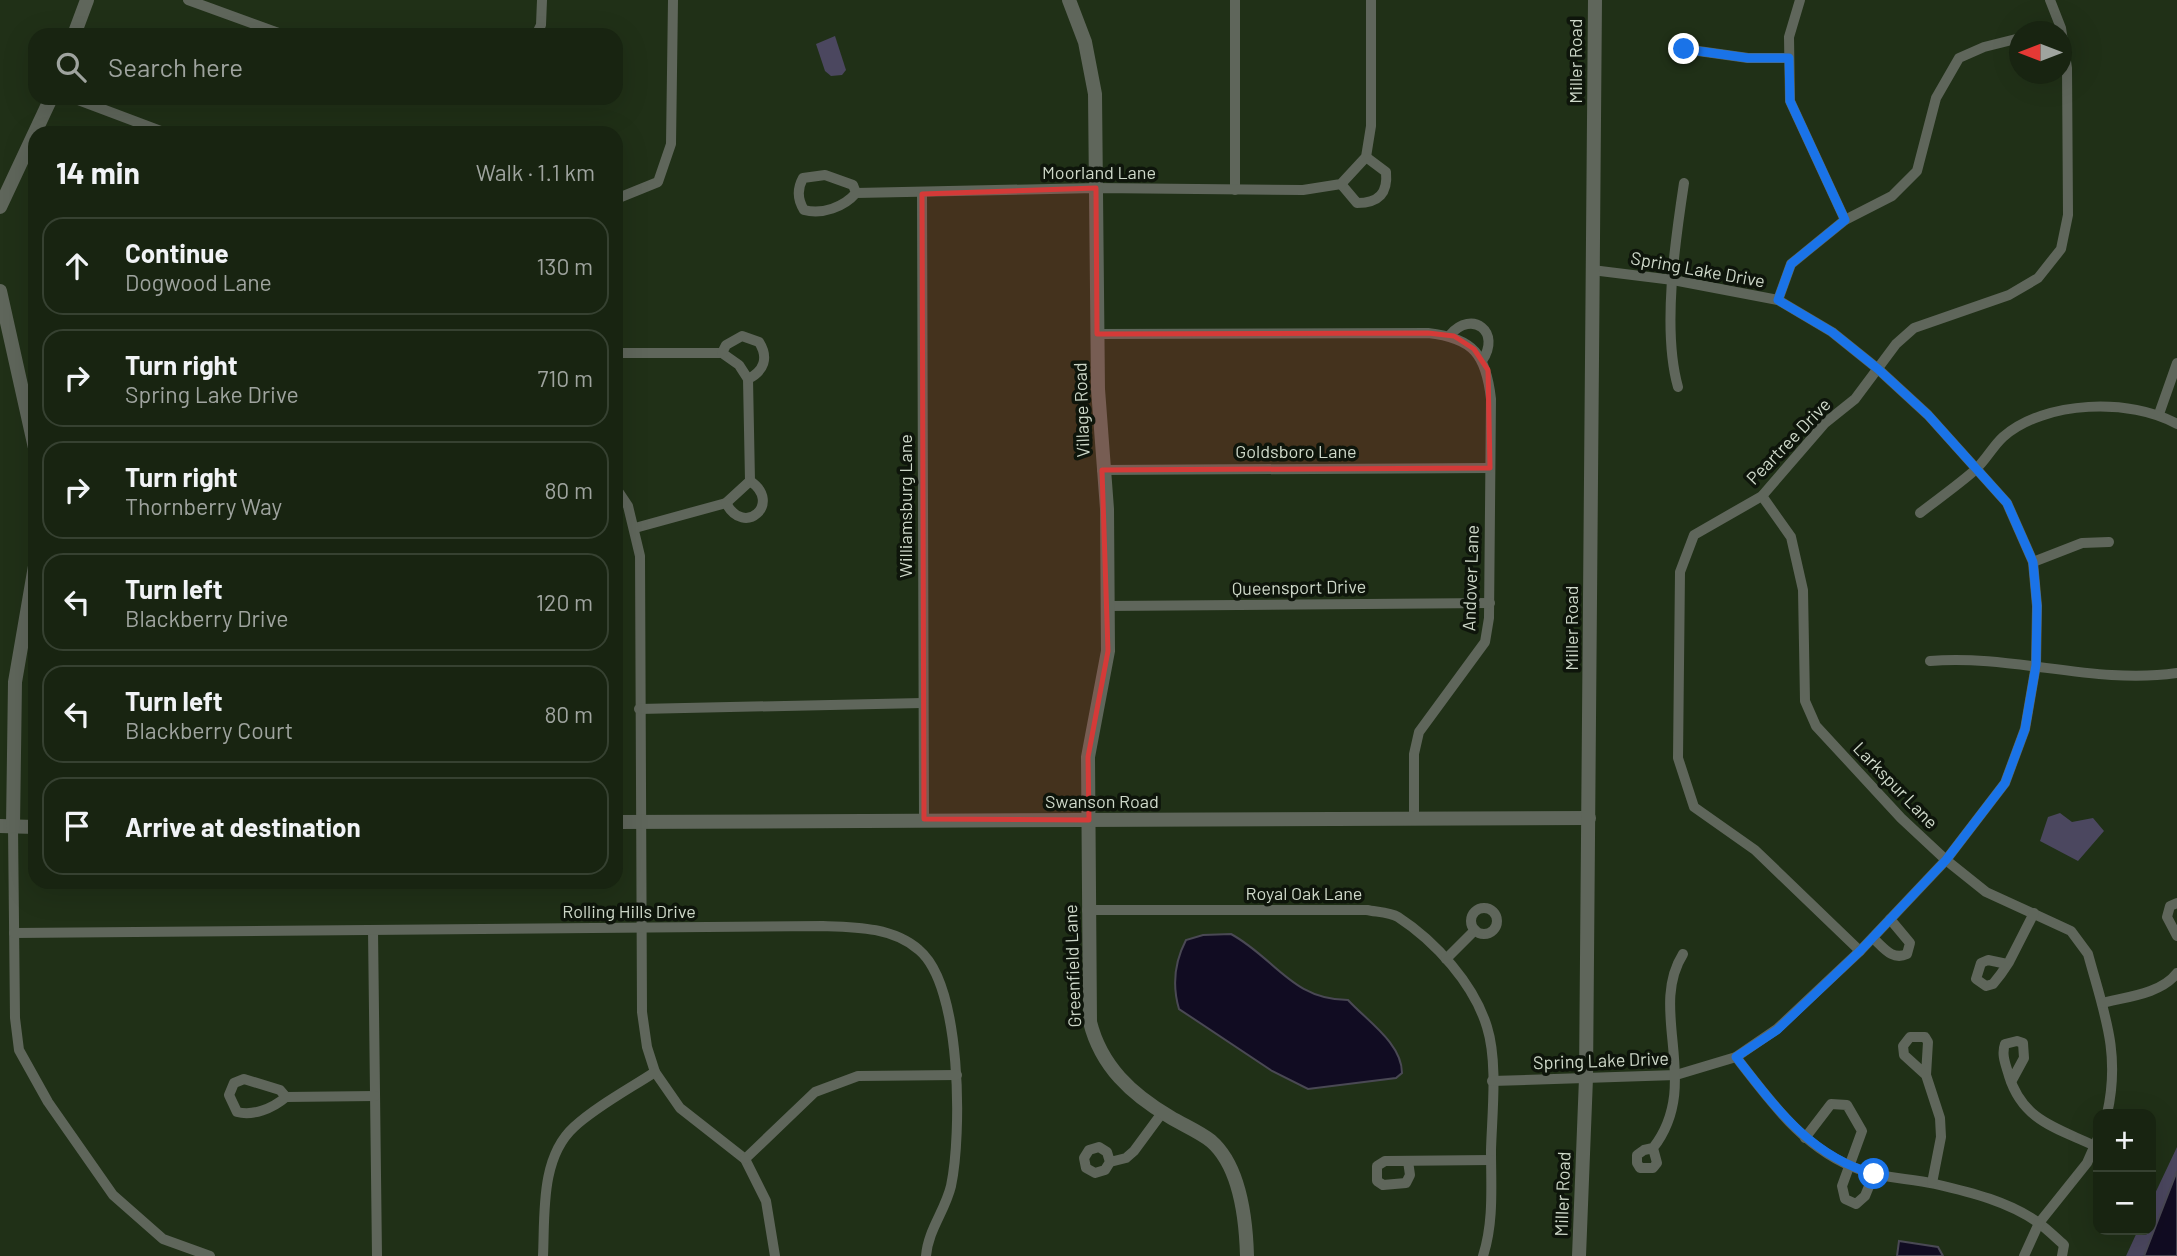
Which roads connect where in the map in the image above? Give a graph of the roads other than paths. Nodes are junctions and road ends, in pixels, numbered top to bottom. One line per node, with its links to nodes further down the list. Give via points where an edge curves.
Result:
1 (87, 0): 12 (street)
2 (188, 0): 13 (street)
3 (542, 0): 14 (street)
4 (673, 0): 31 (street, via 671,144 658,183)
5 (1069, 0): 27 (street, Village Road, via 1091,66)
6 (1235, 0): 28 (street)
7 (1371, 0): 24 (street, via 1371,126)
8 (1595, 0): 34 (street, Miller Road)
9 (1800, 0): 17 (street, via 1791,20)
10 (2050, 0): 11 (street, Peartree Drive)
11 (2058, 21)
12 (77, 28)
13 (265, 28)
14 (540, 28)
15 (2009, 41): 33 (street, via 1959,58 1936,98 1917,171 1892,196)
16 (1684, 49): 17 (street, via 1748,58)
17 (1789, 58): 33 (street, via 1790,101)
18 (2067, 84): 44 (street, Peartree Drive, via 2068,215 2061,249 2038,278 2009,295 1914,328)
19 (48, 105): 21 (street)
20 (92, 105): 22 (street)
21 (38, 126)
22 (147, 126)
23 (28, 147): 32 (street)
24 (1366, 157): 26 (street); 26 (street, via 1386,172 1387,185 1381,196 1370,203 1357,203)
25 (1684, 183): 35 (street)
26 (1341, 184): 28 (street, Moorland Lane, via 1303,190)
27 (1096, 188): 28 (street, Moorland Lane); 30 (street, Moorland Lane); 38 (street, Village Road)
28 (1236, 190)
29 (856, 193): 29 (street, Moorland Lane, via 853,185 825,175 803,178 798,187 804,210 815,213 847,203); 30 (street, Moorland Lane)
30 (922, 194): 67 (street, Williamsburg Lane)
31 (623, 196)
32 (0, 207)
33 (1845, 220): 37 (street, via 1791,264)
34 (1592, 270): 35 (street, Spring Lake Drive); 69 (street, Miller Road)
35 (1673, 280): 37 (street, Spring Lake Drive); 46 (street, via 1673,367)
36 (0, 291): 48 (street)
37 (1778, 300): 44 (street, Spring Lake Drive, via 1832,332)
38 (1097, 334): 39 (street, Andover Lane); 52 (street, Village Road)
39 (1450, 335): 42 (street, via 1474,349); 42 (street, Andover Lane, via 1458,326 1470,323 1482,327 1489,350)
40 (623, 353): 41 (street)
41 (722, 353): 45 (street); 45 (street, via 726,345 742,336 758,342 765,359 762,368)
42 (1482, 360): 50 (street, Andover Lane, via 1488,370 1491,399)
43 (2177, 363): 47 (street)
44 (1878, 369): 51 (street, Spring Lake Drive, via 1928,415); 54 (street, Peartree Drive)
45 (748, 379): 53 (street)
46 (1678, 387)
47 (2160, 414): 49 (street); 51 (street, via 2105,405 2061,411 2004,436)
48 (28, 417)
49 (2177, 424)
50 (1490, 468): 52 (street, Goldsboro Lane); 61 (street, Andover Lane)
51 (1976, 469): 57 (street); 60 (street, Spring Lake Drive, via 2007,503)
52 (1102, 470): 62 (street, Village Road, via 1107,509)
53 (750, 481): 56 (street); 56 (street, via 764,498 761,509 752,517 741,518 731,513)
54 (1762, 496): 77 (street, Larkspur Lane, via 1791,537 1803,590 1805,701 1816,726); 88 (street, Peartree Drive, via 1694,535 1680,572 1678,758 1694,807 1755,850)
55 (623, 498): 58 (street)
56 (726, 503): 58 (street)
57 (1920, 513)
58 (635, 528): 68 (street, via 640,555)
59 (2109, 542): 60 (street, via 2082,543)
60 (2033, 562): 65 (street, Spring Lake Drive)
61 (1490, 603): 62 (street, Queensport Drive); 71 (street, Andover Lane, via 1485,642 1419,732 1414,754)
62 (1107, 606): 72 (street, Village Road, via 1108,651 1088,757)
63 (28, 607): 75 (street, via 15,682)
64 (1930, 661): 65 (street, via 1965,658)
65 (2036, 665): 66 (street, via 2120,674); 77 (street, Spring Lake Drive, via 2025,729 2005,783)
66 (2177, 673)
67 (922, 703): 68 (street); 70 (street, Williamsburg Lane)
68 (639, 709): 73 (street)
69 (1589, 818): 71 (street, Swanson Road); 99 (street, Miller Road)
70 (924, 819): 72 (street, Swanson Road); 73 (street, Swanson Road)
71 (1414, 819): 72 (street, Swanson Road)
72 (1089, 820): 79 (street, Greenfield Lane)
73 (640, 821): 74 (street, Swanson Road); 82 (street)
74 (623, 822)
75 (7, 826): 76 (street); 85 (street)
76 (28, 827)
77 (1946, 860): 80 (street, Larkspur Lane, via 1986,892); 81 (street, Spring Lake Drive)
78 (2177, 904): 86 (street, via 2170,906 2166,917)
79 (1087, 910): 90 (street, Royal Oak Lane, via 1367,910 1396,916); 105 (street, Greenfield Lane, via 1090,1022 1097,1047 1115,1075)
80 (2034, 913): 91 (street); 93 (street, Larkspur Lane, via 2082,942)
81 (1890, 919): 87 (street, Spring Lake Drive); 87 (street, via 1910,943 1907,954 1891,955)
82 (642, 929): 83 (street, Rolling Hills Drive); 95 (street, via 642,1012); 96 (street, Rolling Hills Drive, via 823,926 891,934 920,950 944,986)
83 (373, 930): 85 (street, Rolling Hills Drive); 102 (street)
84 (1475, 930): 90 (street)
85 (14, 933): 118 (street, via 19,1050 48,1102 113,1195 163,1239)
86 (2177, 936)
87 (1873, 938): 88 (street, Spring Lake Drive)
88 (1860, 951): 94 (street, Spring Lake Drive, via 1777,1030)
89 (1683, 954): 97 (street, via 1672,972)
90 (1446, 958): 100 (street, Royal Oak Lane, via 1488,1028)
91 (2007, 964)
92 (2177, 973): 93 (street, via 2154,989)
93 (2102, 1003): 104 (street, Larkspur Lane, via 2115,1068)
94 (1736, 1057): 97 (street, Spring Lake Drive); 106 (street, via 1785,1120)
95 (655, 1072): 110 (street, via 680,1108); 120 (street, via 573,1128 554,1157 545,1191)
96 (957, 1075): 110 (street, via 858,1076 815,1092); 122 (street, Rolling Hills Drive, via 951,1188 927,1241)
97 (1676, 1075): 99 (street, Spring Lake Drive); 108 (street, via 1672,1118)
98 (1926, 1075): 116 (street, via 1940,1118)
99 (1586, 1078): 100 (street, Spring Lake Drive); 125 (street, Miller Road)
100 (1492, 1082): 111 (street, Royal Oak Lane)
101 (2011, 1082): 107 (street, via 2026,1110 2037,1119)
102 (375, 1096): 103 (street); 119 (street)
103 (285, 1097): 103 (street, via 248,1115 237,1112 229,1096 234,1083 244,1079 280,1090)
104 (2107, 1109)
105 (1163, 1113): 113 (street, via 1134,1152); 123 (street, Greenfield Lane, via 1212,1142 1233,1175 1242,1198)
106 (1805, 1138): 114 (street); 114 (street, via 1831,1104 1847,1105 1862,1131)
107 (2093, 1140)
108 (1653, 1148)
109 (2093, 1149): 117 (street, via 2074,1182)
110 (745, 1159): 121 (street, via 766,1201)
111 (1491, 1160): 112 (street); 124 (street, Royal Oak Lane, via 1489,1237)
112 (1408, 1161)
113 (1110, 1162)
114 (1850, 1165): 115 (street); 115 (street, via 1842,1193 1848,1202 1861,1201)
115 (1874, 1174): 116 (street)
116 (1932, 1184): 117 (street, via 1983,1197)
117 (2039, 1223): 126 (street); 127 (street, via 2064,1244)
118 (210, 1256)
119 (377, 1256)
120 (543, 1256)
121 (775, 1256)
122 (926, 1256)
123 (1247, 1256)
124 (1483, 1256)
125 (1579, 1256)
126 (2024, 1256)
127 (2062, 1256)

